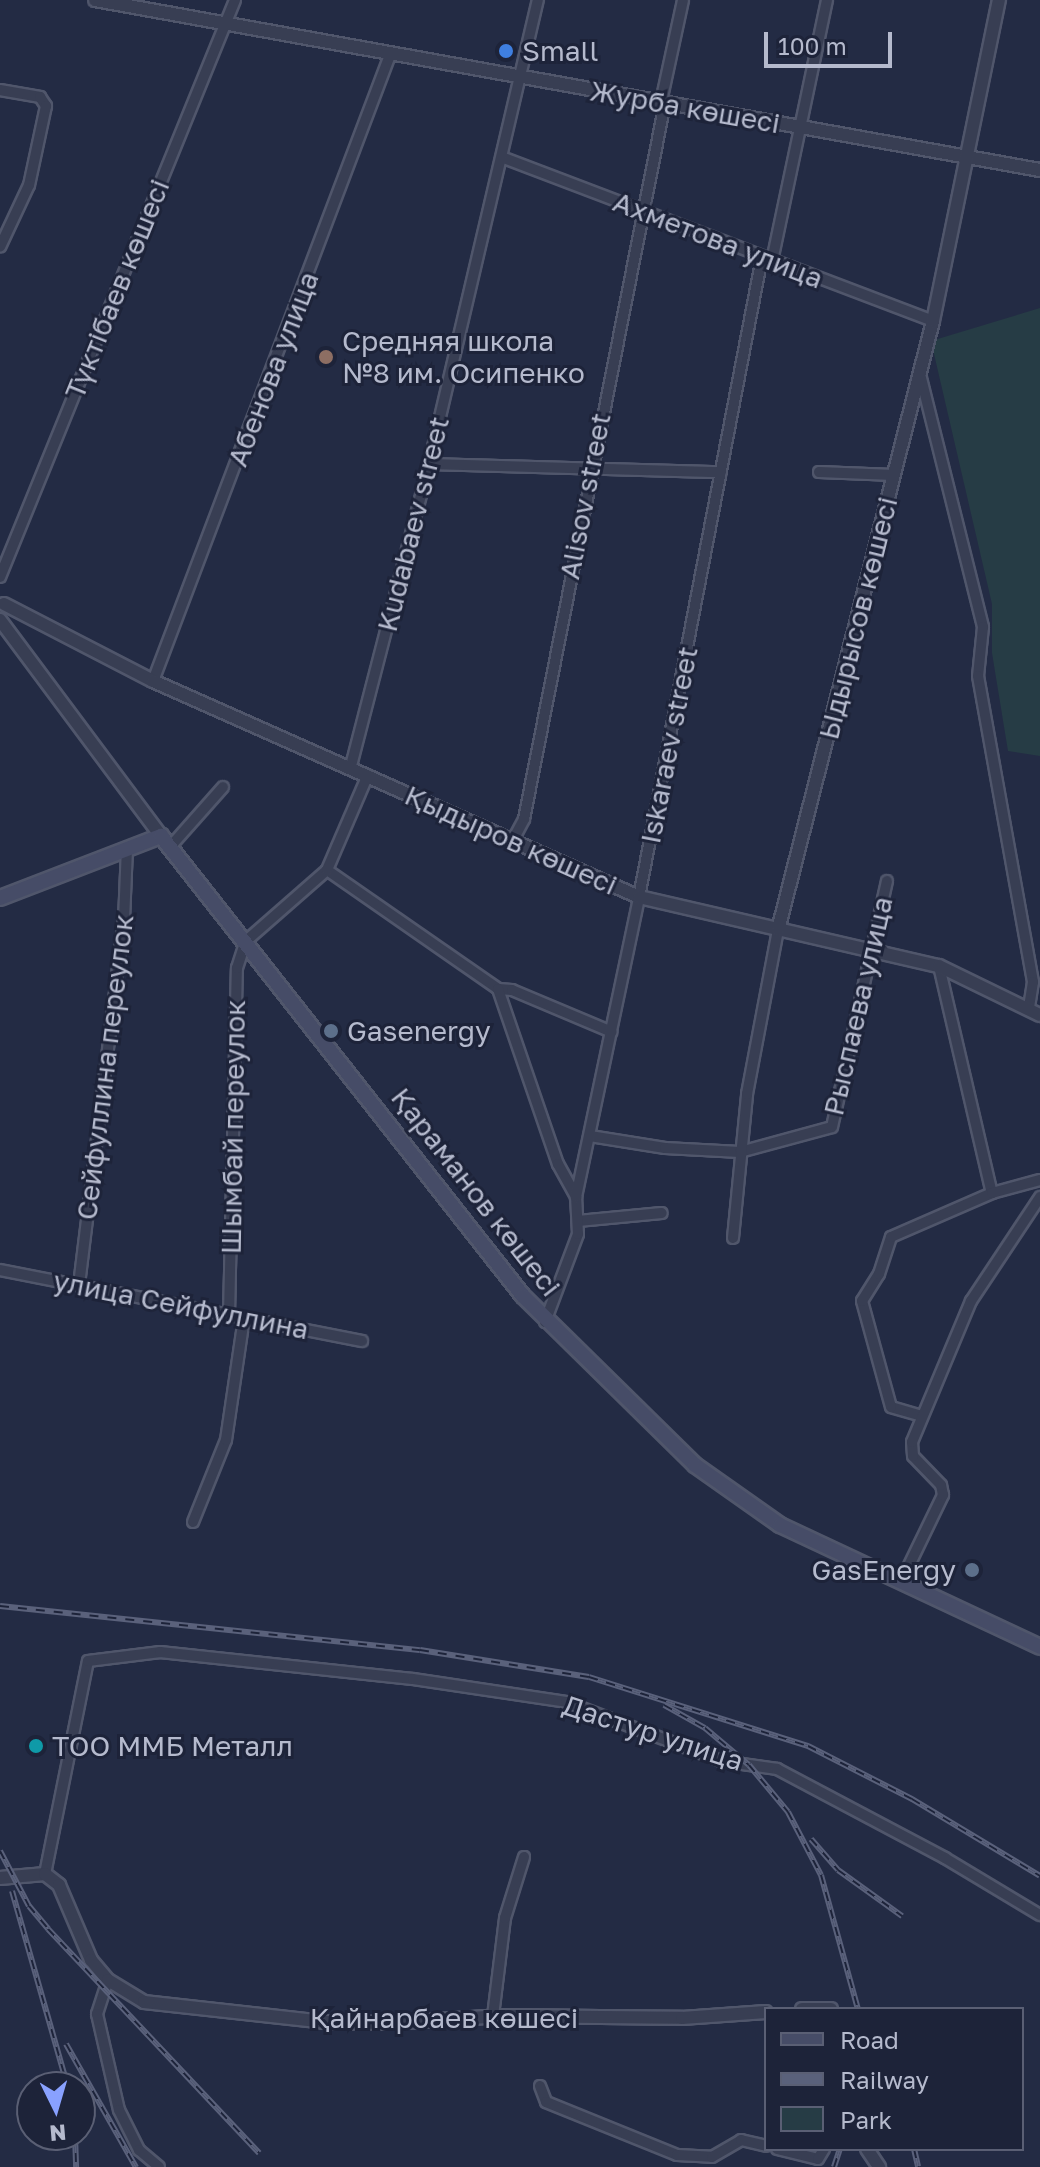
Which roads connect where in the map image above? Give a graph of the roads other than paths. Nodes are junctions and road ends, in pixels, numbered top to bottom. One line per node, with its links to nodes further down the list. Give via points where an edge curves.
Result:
1 (95, 0): 7 (street, Журба көшесі)
2 (235, 0): 7 (street, Түктібаев көшесі)
3 (538, 0): 9 (street, Kudabaev street)
4 (683, 0): 11 (street, Alisov street)
5 (827, 0): 12 (street, Iskaraev street)
6 (999, 0): 14 (street, Ыдырысов көшесі)
7 (225, 23): 8 (street, Журба көшесі); 26 (street, Түктібаев көшесі)
8 (390, 55): 9 (street, Журба көшесі); 29 (street, Абенова улица)
9 (523, 79): 11 (street, Журба көшесі); 13 (street, Kudabaev street)
10 (0, 90): 17 (street, via 40,97 46,106 29,185)
11 (663, 103): 12 (street, Журба көшесі); 16 (street, Alisov street)
12 (800, 127): 14 (street, Журба көшесі); 18 (street, Iskaraev street)
13 (504, 158): 16 (street, Ахметова улица); 21 (street, Kudabaev street)
14 (969, 160): 15 (street, Журба көшесі); 19 (street, Ыдырысов көшесі)
15 (1040, 170)
16 (642, 211): 18 (street, Ахметова улица); 22 (street, Alisov street)
17 (0, 247)
18 (767, 259): 19 (street, Ахметова улица); 23 (street, Iskaraev street)
19 (933, 321): 20 (street, Ыдырысов көшесі)
20 (918, 366): 25 (street, Ыдырысов көшесі); 45 (street, via 983,627 978,676)
21 (429, 464): 22 (street); 30 (street, Kudabaev street)
22 (589, 469): 23 (street); 33 (street, Alisov street, via 524,819)
23 (721, 472): 38 (street, Iskaraev street)
24 (819, 472): 25 (street)
25 (894, 475): 40 (street, Ыдырысов көшесі)
26 (0, 577)
27 (1, 602): 29 (street, Қыдыров көшесі)
28 (0, 620): 34 (street, Қараманов көшесі)
29 (153, 681): 30 (street, Қыдыров көшесі)
30 (351, 766): 31 (street, Қыдыров көшесі)
31 (368, 775): 33 (street, Қыдыров көшесі); 36 (street)
32 (223, 787): 34 (street)
33 (513, 840): 38 (street, Қыдыров көшесі)
34 (166, 841): 35 (main road); 41 (main road, Қараманов көшесі)
35 (127, 848): 39 (main road); 57 (street, Сейфуллина переулок, via 124,920)
36 (327, 870): 41 (street); 44 (street)
37 (887, 881): 42 (street, Рыспаева улица)
38 (639, 897): 40 (street, Қыдыров көшесі); 46 (street, Iskaraev street)
39 (0, 898)
40 (778, 930): 42 (street, Қыдыров көшесі); 48 (street, Ыдырысов көшесі)
41 (246, 941): 58 (street, Шымбай переулок, via 237,968 233,1024); 60 (main road, Қараманов көшесі)
42 (870, 949): 43 (street, Қыдыров көшесі); 48 (street, Рыспаева улица, via 832,1127)
43 (939, 966): 45 (street, Қыдыров көшесі); 50 (street)
44 (498, 989): 46 (street, via 512,990); 51 (street, via 558,1164)
45 (1034, 1011)
46 (612, 1032): 47 (street, Iskaraev street)
47 (590, 1136): 48 (street, Рыспаева улица); 51 (street, Iskaraev street)
48 (740, 1152): 55 (street, Ыдырысов көшесі)
49 (1040, 1180): 50 (street)
50 (992, 1193): 62 (street, via 891,1237 879,1274 862,1301 891,1407)
51 (576, 1197): 54 (street, Iskaraev street)
52 (1040, 1197): 62 (street, via 971,1301)
53 (662, 1213): 54 (street)
54 (578, 1221): 60 (street, Iskaraev street, via 568,1269)
55 (733, 1238)
56 (0, 1270): 57 (street, улица Сейфуллина)
57 (79, 1285): 58 (street, улица Сейфуллина)
58 (229, 1315): 59 (street, улица Сейфуллина)
59 (244, 1318): 61 (street, улица Сейфуллина); 63 (street, via 226,1440)
60 (545, 1322): 64 (main road, Қараманов көшесі, via 737,1499)
61 (362, 1341)
62 (922, 1416): 64 (street, via 911,1450 941,1485 943,1495)
63 (193, 1522)
64 (901, 1582): 65 (main road, Қараманов көшесі)
65 (1040, 1647)
66 (524, 1857): 72 (street, via 505,1918)
67 (45, 1874): 68 (street); 69 (street, Дастур улица, via 88,1661 160,1652 413,1679 566,1702 721,1761 777,1769); 70 (street, Қайнарбаев көшесі, via 59,1885 91,1960)
68 (0, 1878)
69 (1040, 1915)
70 (108, 1980): 72 (street, Қайнарбаев көшесі, via 144,2002 324,2022); 77 (street, via 97,2014 119,2110 139,2150)
71 (764, 2012): 72 (street, Қайнарбаев көшесі, via 682,2018)
72 (493, 2016)
73 (540, 2086): 74 (street, via 546,2102 677,2155 712,2157 741,2140)
74 (764, 2146)
75 (785, 2151): 76 (street, via 818,2159)
76 (823, 2151)
77 (159, 2167)

